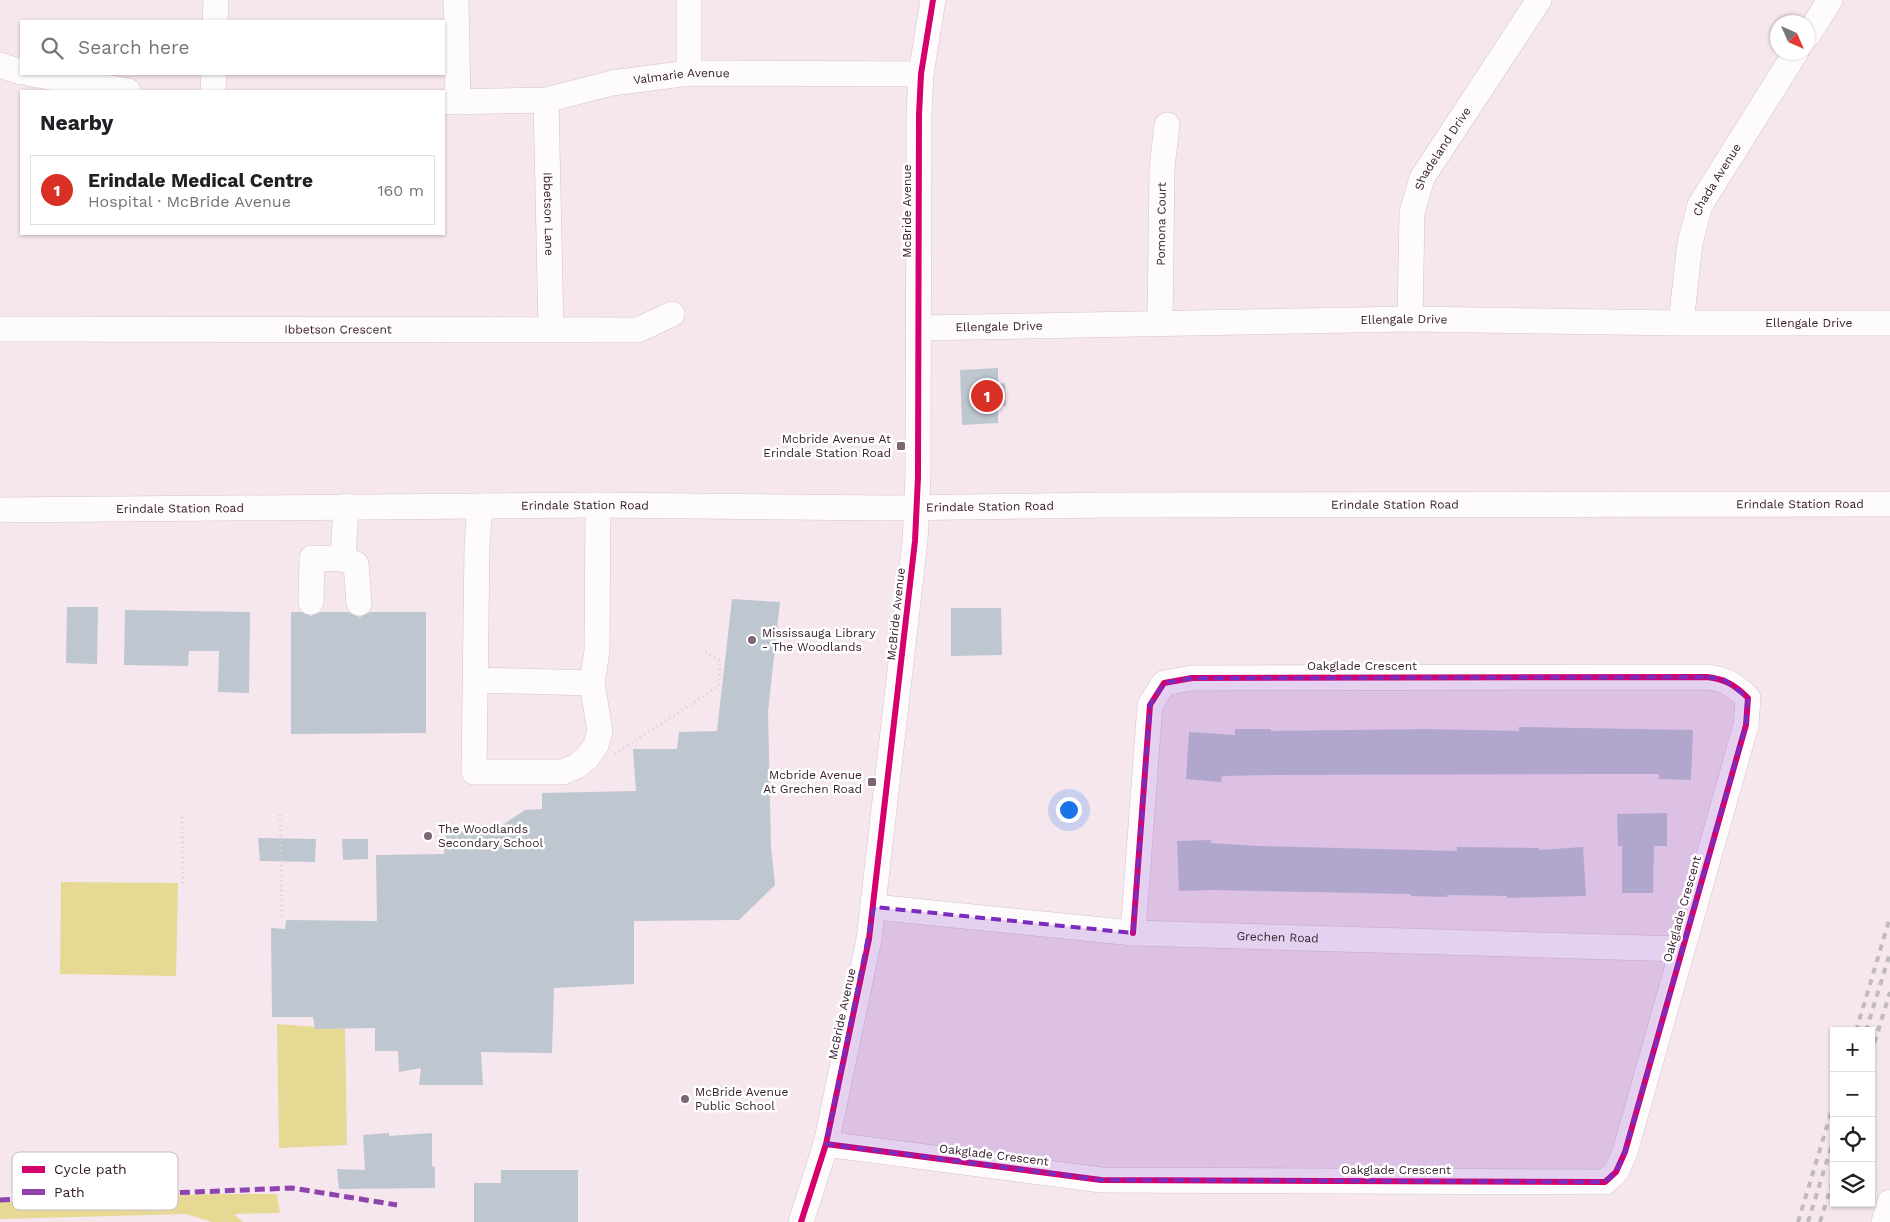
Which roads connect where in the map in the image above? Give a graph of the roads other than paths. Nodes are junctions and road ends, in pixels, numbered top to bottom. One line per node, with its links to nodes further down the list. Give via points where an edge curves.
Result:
1 (216, 0): 7 (street)
2 (456, 0): 19 (street)
3 (689, 0): 12 (street)
4 (933, 0): 13 (street, McBride Avenue)
5 (1539, 0): 22 (street, Shadeland Drive, via 1422,178 1412,213)
6 (1830, 0): 8 (street)
7 (216, 20)
8 (1815, 24)
9 (1791, 60): 23 (street, Chada Avenue, via 1700,205 1690,243)
10 (0, 65): 11 (street)
11 (20, 72)
12 (689, 73): 13 (street, Valmarie Avenue); 18 (street, Valmarie Avenue, via 612,83)
13 (921, 74): 26 (street, McBride Avenue)
14 (38, 75): 16 (street)
15 (214, 75): 17 (street)
16 (122, 90)
17 (213, 90)
18 (546, 100): 19 (street, Valmarie Avenue); 27 (street, Ibbetson Lane)
19 (451, 102)
20 (1167, 125): 25 (street, Pomona Court, via 1162,167)
21 (672, 314): 27 (street, Ibbetson Crescent, via 638,330)
22 (1410, 319): 23 (street, Ellengale Drive); 25 (street, Ellengale Drive)
23 (1681, 323): 24 (street, Ellengale Drive)
24 (1890, 323)
25 (1160, 324): 26 (street, Ellengale Drive)
26 (918, 328): 33 (street, McBride Avenue)
27 (552, 329): 28 (street, Ibbetson Crescent)
28 (0, 330)
29 (1890, 504): 33 (street, Erindale Station Road)
30 (598, 505): 32 (street, Erindale Station Road); 33 (street, Erindale Station Road); 39 (street, via 597,652)
31 (346, 506): 32 (street, Erindale Station Road); 34 (street, Erindale Station Road); 35 (street)
32 (480, 506): 38 (street)
33 (916, 506): 40 (street, McBride Avenue, via 914,551)
34 (0, 510)
35 (343, 558): 36 (street, via 312,558); 37 (street, via 356,564)
36 (311, 602)
37 (359, 603)
38 (476, 680): 39 (street); 39 (street, via 474,772 563,772 577,766 596,745 600,731)
39 (592, 683)
40 (874, 907): 41 (street, Grechen Road); 43 (street, McBride Avenue)
41 (1133, 933): 42 (street, Grechen Road); 42 (street, Oakglade Crescent, via 1150,705 1164,683 1192,678 1707,677 1723,679 1738,687 1748,698 1746,725)
42 (1682, 950): 43 (street, Oakglade Crescent, via 1626,1152 1616,1172 1605,1182 1101,1180)
43 (826, 1144): 45 (street, McBride Avenue)
44 (1890, 1202): 46 (street)
45 (801, 1222)
46 (1884, 1222)

